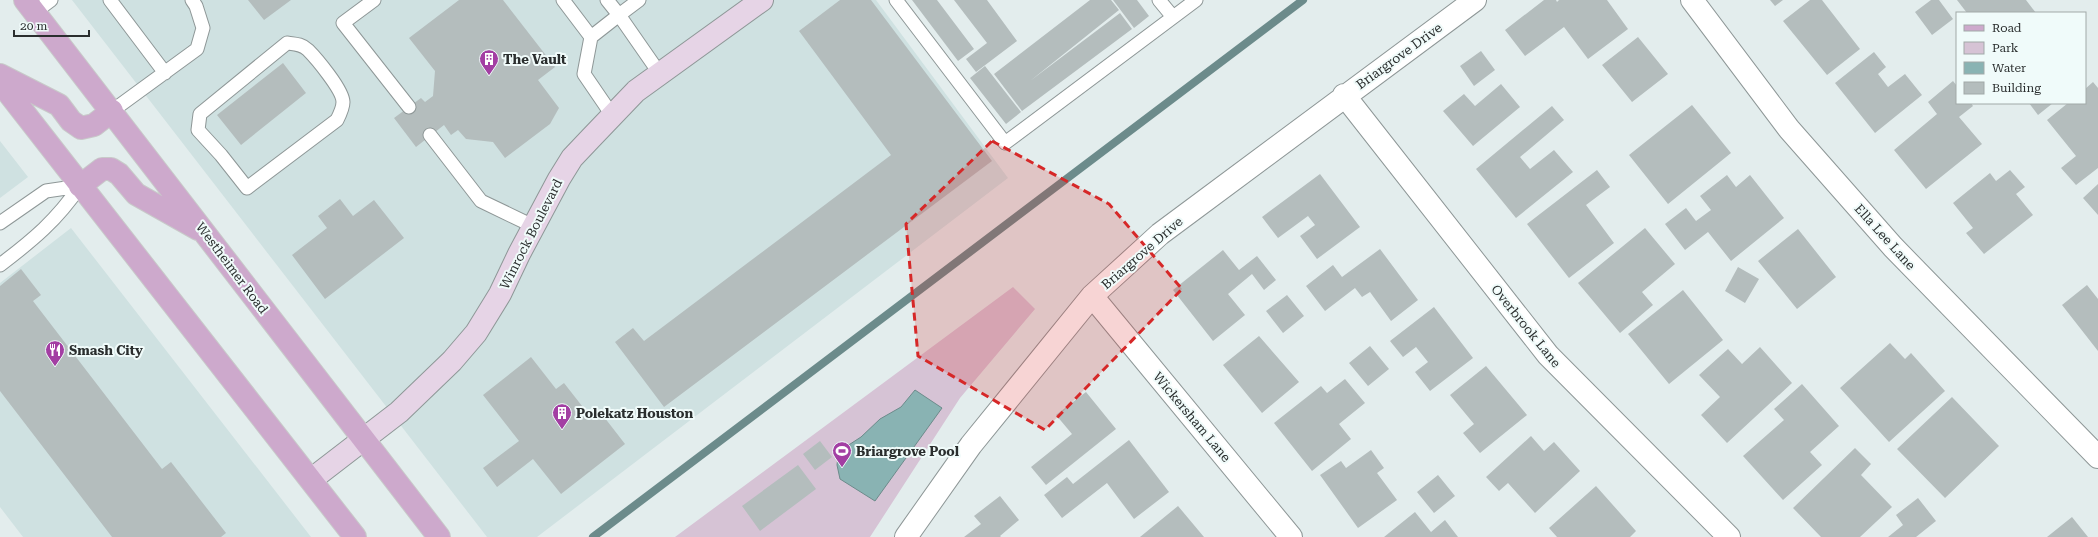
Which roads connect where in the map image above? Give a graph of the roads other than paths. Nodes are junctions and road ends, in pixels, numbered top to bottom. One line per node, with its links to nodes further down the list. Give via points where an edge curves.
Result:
1 (110, 0): 17 (lane)
2 (192, 0): 17 (lane, via 203,28 197,49)
3 (374, 0): 22 (lane, via 343,23)
4 (563, 0): 16 (lane)
5 (607, 0): 14 (lane)
6 (639, 0): 14 (lane)
7 (762, 0): 18 (street, Winrock Boulevard)
8 (896, 0): 15 (lane, via 1005,143)
9 (1159, 0): 15 (lane)
10 (1196, 0): 15 (lane)
11 (1475, 0): 21 (street, Briargrove Drive)
12 (1692, 0): 34 (street, Ella Lee Lane, via 1789,129 1892,247)
13 (37, 4): 23 (main road, Westheimer Road)
14 (618, 15): 16 (lane); 18 (lane)
15 (1173, 17)
16 (591, 37): 24 (lane, via 584,74)
17 (165, 73): 23 (lane)
18 (660, 74): 24 (street, Winrock Boulevard, via 636,91)
19 (0, 75): 23 (main road, via 59,105 81,128 94,125)
20 (0, 82): 27 (main road)
21 (1344, 95): 32 (street, Briargrove Drive, via 1160,234); 40 (street, Overbrook Lane, via 1548,355)
22 (409, 107)
23 (112, 111): 30 (main road, Westheimer Road)
24 (612, 115): 29 (street, Winrock Boulevard, via 572,158)
25 (198, 130): 25 (lane, via 200,114 287,43 298,44 307,50 339,90 343,101 337,120 247,188)
26 (430, 135): 29 (lane, via 481,201)
27 (80, 186): 28 (lane, via 46,191); 30 (main road, via 102,169 112,169 136,194); 31 (lane, via 63,210 35,239); 35 (main road)
28 (0, 223)
29 (533, 226): 33 (street, Winrock Boulevard, via 500,294 476,333 420,393)
30 (205, 232): 33 (main road, Westheimer Road)
31 (0, 265)
32 (1092, 296): 38 (street, Briargrove Drive, via 971,445); 39 (street, Wickersham Lane)
33 (363, 439): 35 (street, Winrock Boulevard); 37 (main road, Westheimer Road)
34 (2098, 457)
35 (312, 479): 36 (main road)
36 (356, 537)
37 (439, 537)
38 (906, 537)
39 (1291, 537)
40 (1729, 537)

